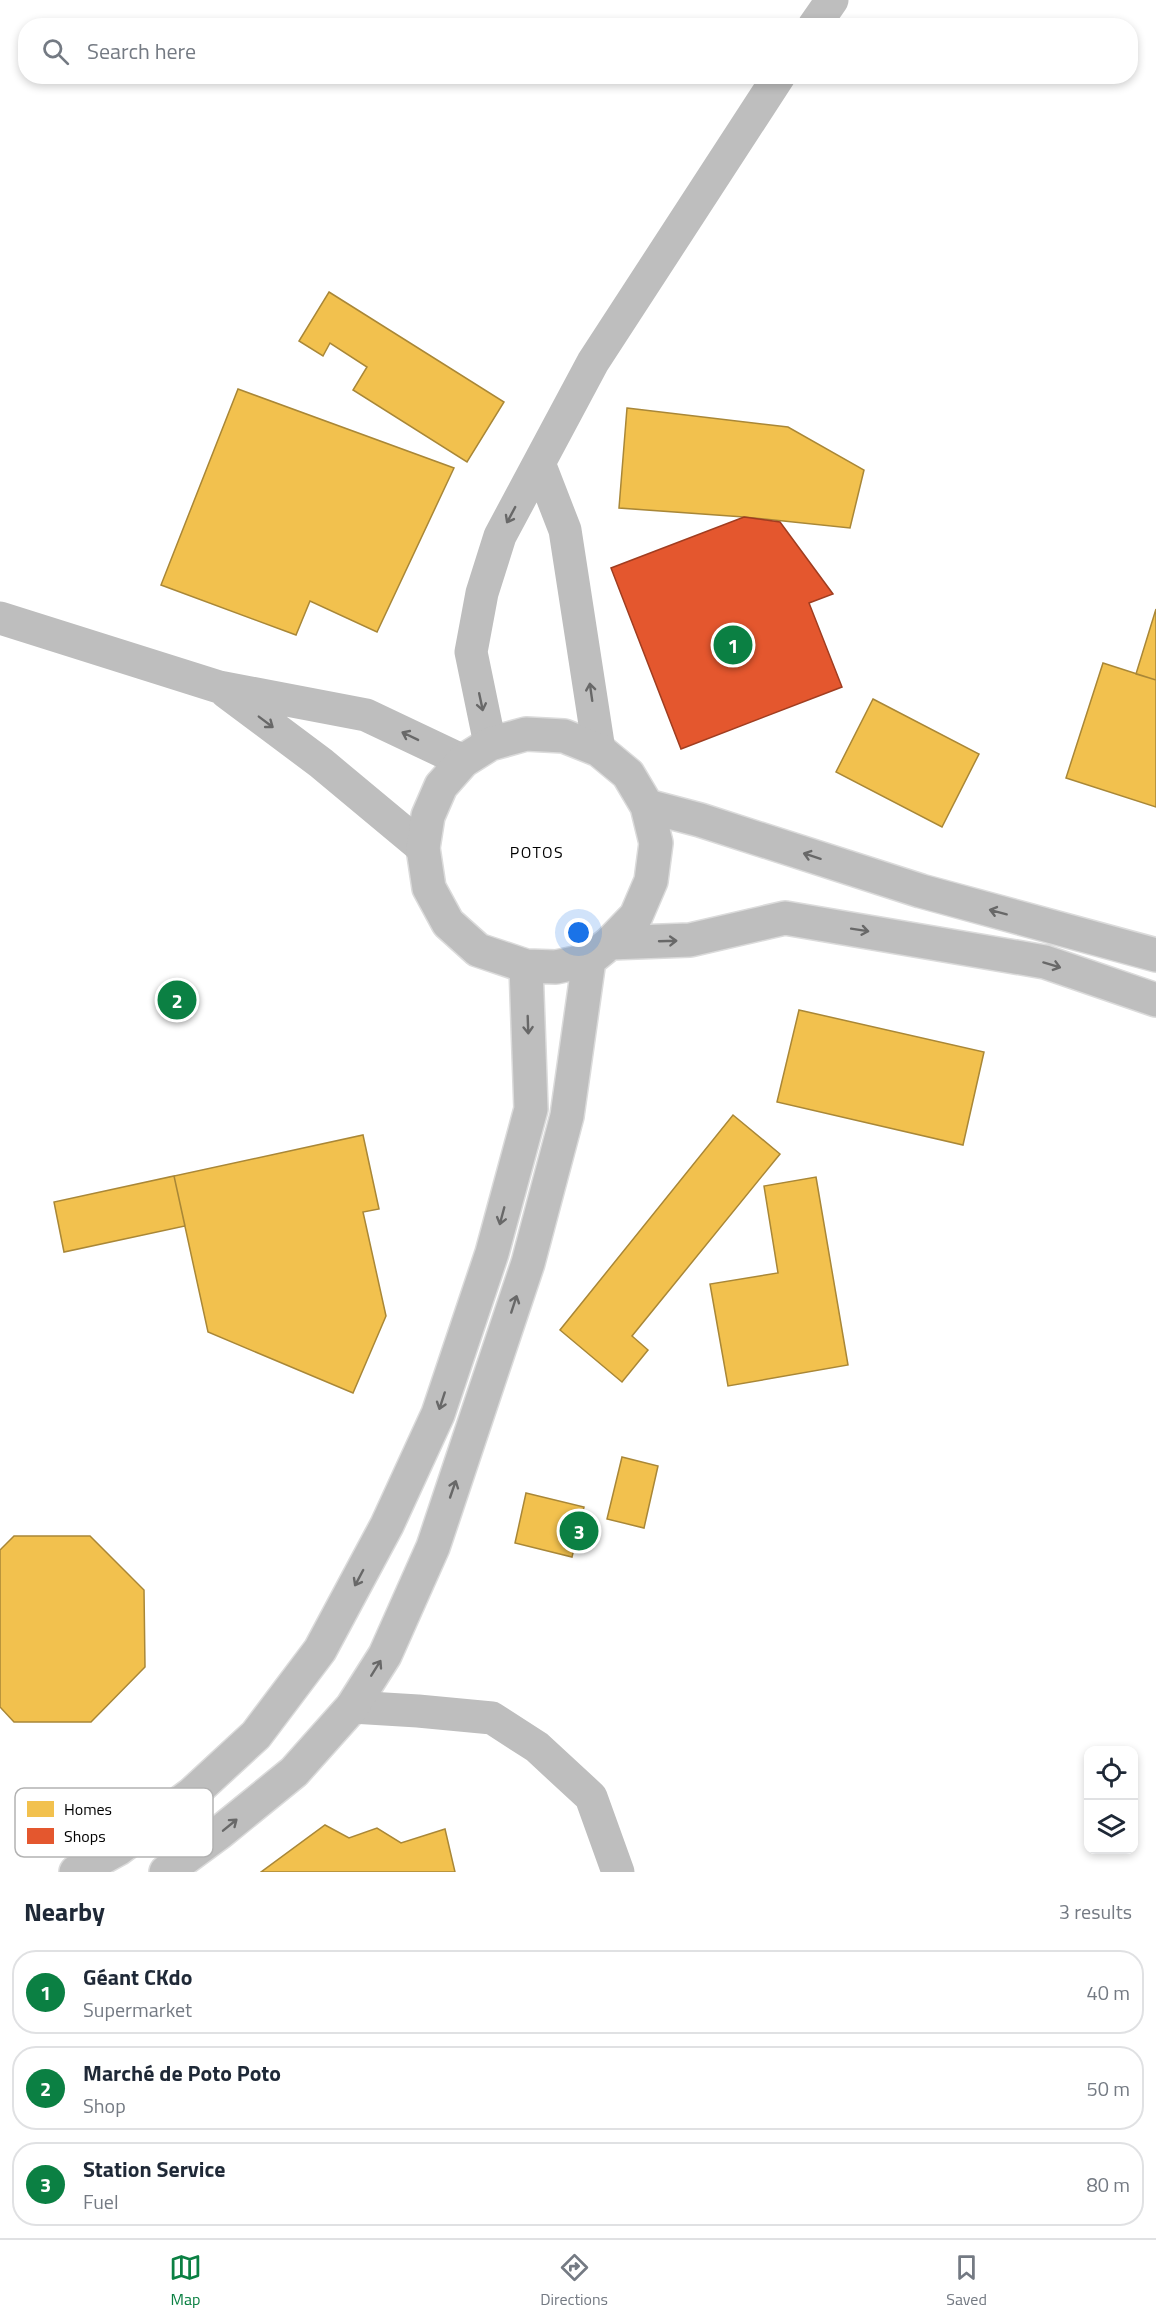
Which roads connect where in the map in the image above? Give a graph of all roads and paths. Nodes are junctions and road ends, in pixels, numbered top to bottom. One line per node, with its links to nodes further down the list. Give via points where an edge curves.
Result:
1 (832, 0): 2 (main road)
2 (820, 18)
3 (775, 84): 4 (main road, via 593,362)
4 (539, 463): 7 (main road, one-way to 7, via 500,536 482,593 471,652); 8 (main road, one-way to 4, via 565,530)
5 (0, 618): 6 (main road)
6 (219, 687): 9 (main road, one-way to 6, via 366,715); 11 (main road, one-way to 11, via 321,763)
7 (490, 744): 8 (main road, via 526,734 564,736); 9 (main road)
8 (599, 750): 10 (main road, via 628,774)
9 (463, 761): 11 (main road, via 441,786 428,816)
10 (647, 806): 12 (main road, via 656,843 651,881 636,915); 13 (main road, one-way to 10, via 921,891)
11 (423, 848): 14 (main road, via 429,888 448,923 478,951)
12 (600, 952): 14 (main road, via 556,967); 15 (main road, one-way to 15, via 690,940 785,918 1045,962); 16 (main road, one-way to 12, via 385,1655 433,1547 528,1263 567,1116)
13 (1156, 955)
14 (526, 966): 17 (main road, one-way to 17, via 531,1109 492,1253 438,1414 387,1525 320,1650 256,1735)
15 (1156, 1000)
16 (352, 1707): 18 (main road, one-way to 16, via 294,1772); 23 (main road, via 492,1718 537,1747 591,1797)
17 (199, 1788)
18 (213, 1837)
19 (103, 1857): 21 (main road, one-way to 21)
20 (186, 1857): 22 (main road, one-way to 20)
21 (76, 1872)
22 (166, 1872)
23 (618, 1872)

